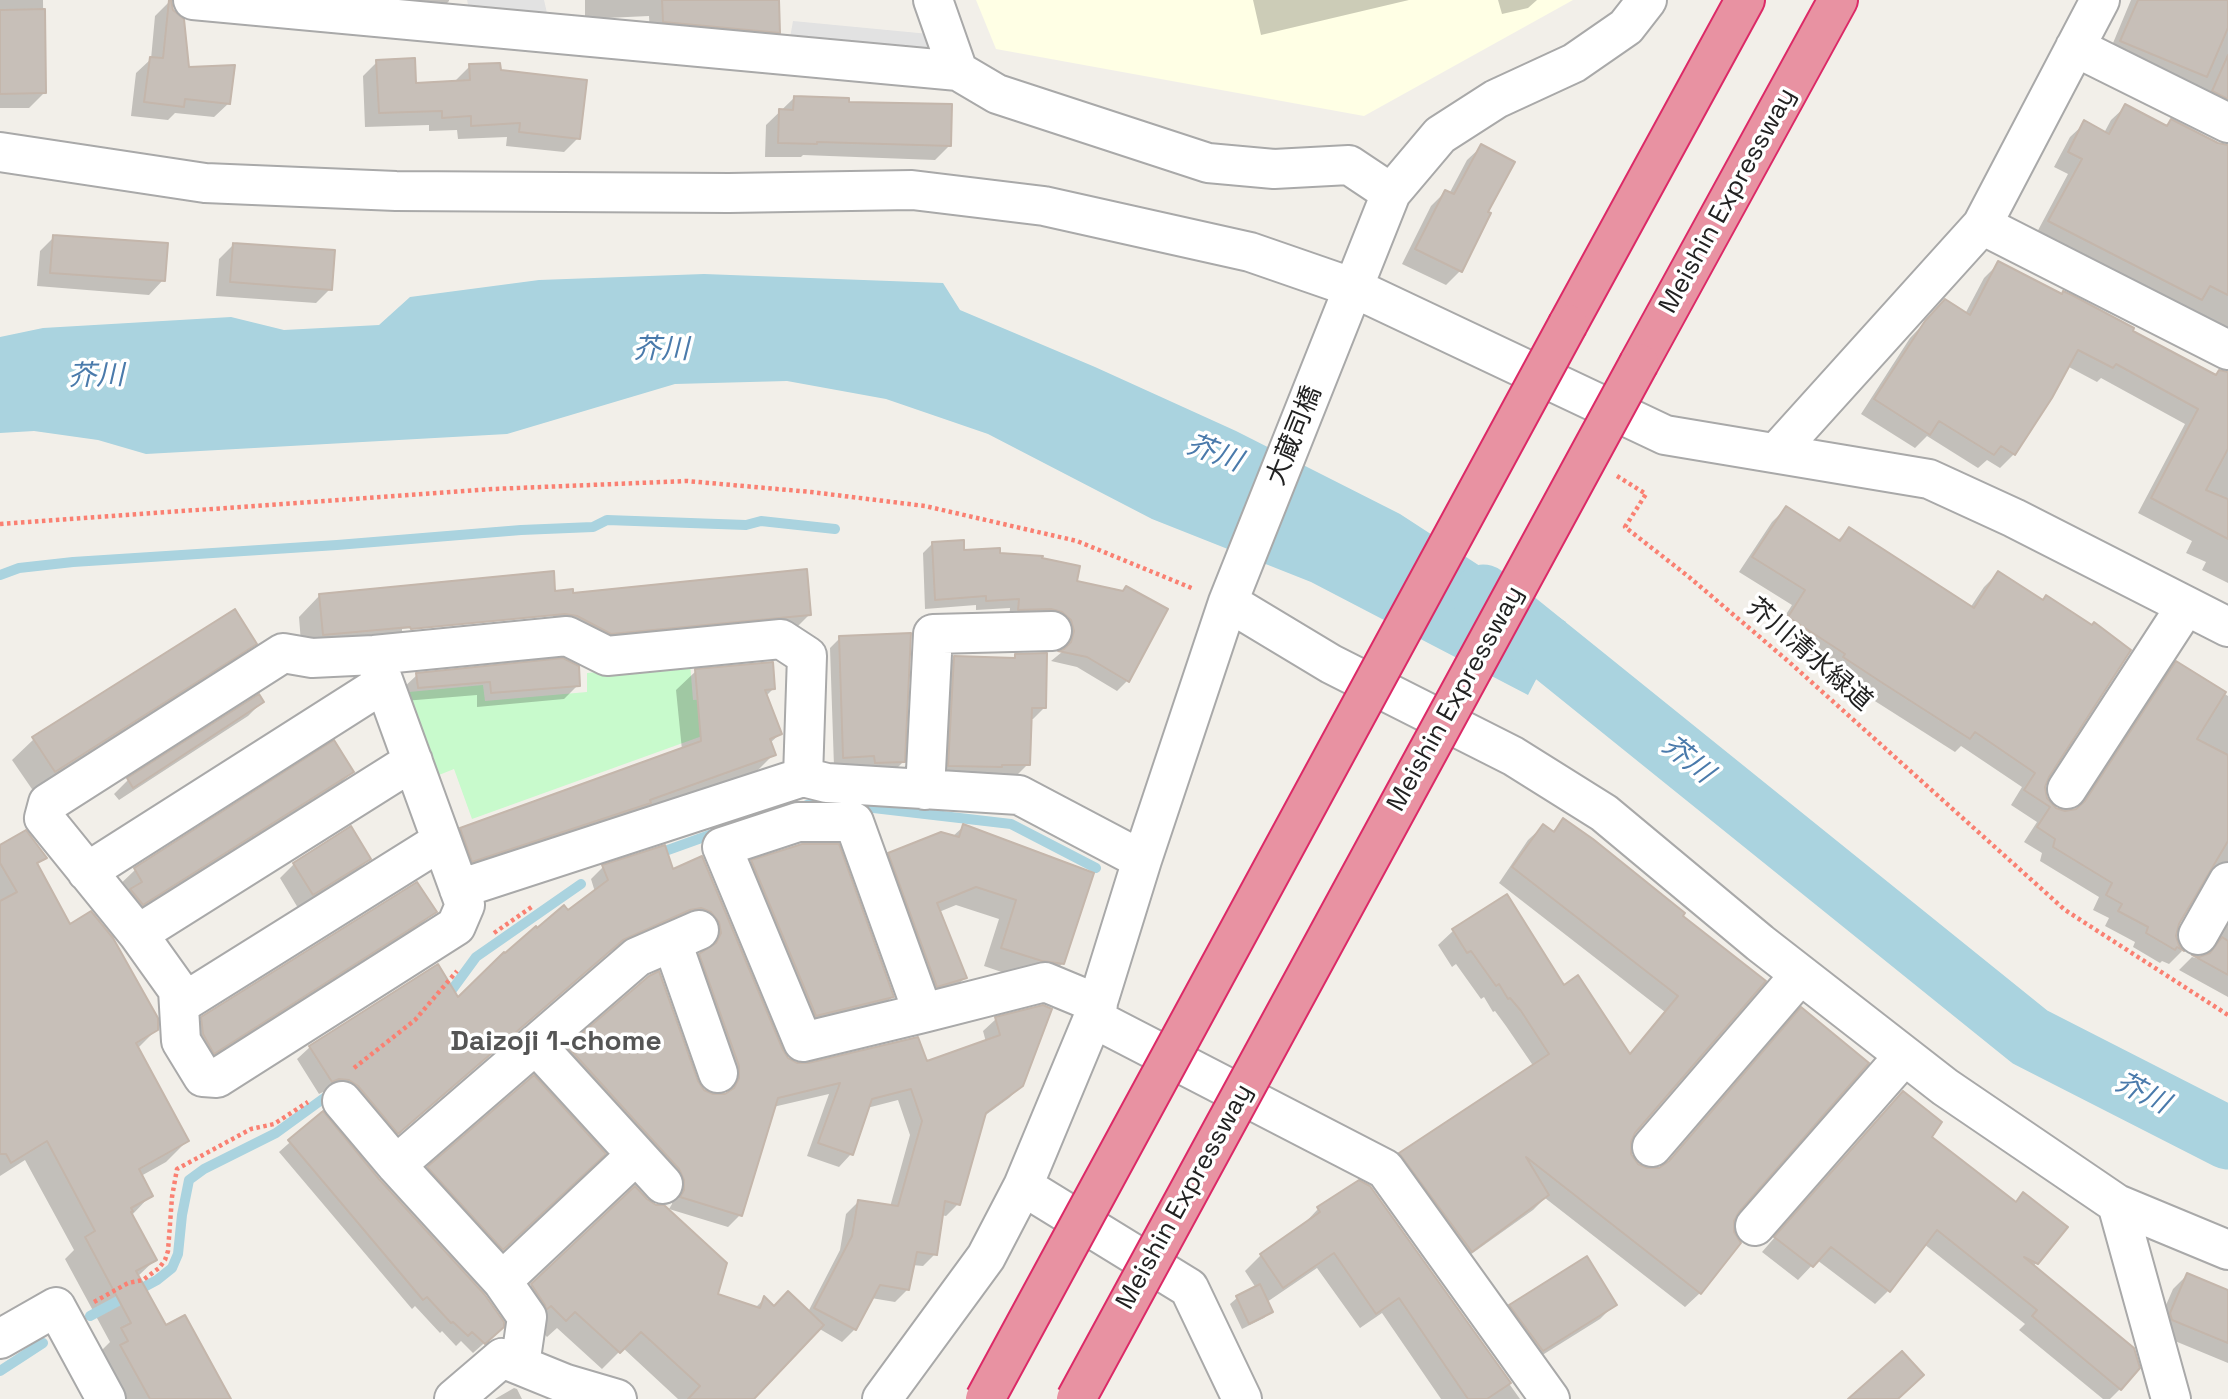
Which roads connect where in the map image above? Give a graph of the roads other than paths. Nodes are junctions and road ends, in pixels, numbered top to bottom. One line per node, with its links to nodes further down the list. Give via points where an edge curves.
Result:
1 (193, 0): 8 (street)
2 (933, 0): 8 (street)
3 (1647, 0): 11 (street, 大蔵司橋, via 1626,27 1574,63 1496,99 1440,135)
4 (1745, 0): 56 (highway, bridge)
5 (1838, 0): 57 (highway, Meishin Expressway, bridge)
6 (2100, 0): 7 (street)
7 (2076, 47): 9 (street); 12 (street)
8 (958, 71): 11 (street, via 997,94 1208,163 1274,169 1349,164)
9 (2228, 122)
10 (0, 152): 13 (street, via 205,183 410,191 912,190 1044,206 1251,252)
11 (1391, 193): 13 (street, 大蔵司橋)
12 (1982, 225): 14 (street); 15 (street)
13 (1354, 288): 15 (street, via 1665,435); 16 (street, 大蔵司橋)
14 (2228, 349)
15 (1777, 453): 17 (street, via 1929,480 2014,518)
16 (1232, 593): 26 (street, 大蔵司橋); 32 (street, via 1331,664 1513,756 1604,813)
17 (2186, 607): 18 (street); 23 (street)
18 (2228, 627)
19 (1052, 631): 24 (street, via 933,634)
20 (379, 669): 21 (street); 22 (street, via 567,636 607,656 780,639 807,656); 27 (street); 27 (street, via 283,653 48,803 44,818)
21 (412, 761): 25 (street); 30 (street)
22 (815, 780): 24 (street); 29 (street)
23 (2067, 789)
24 (925, 790): 26 (street, via 1018,795)
25 (441, 841): 29 (street); 33 (street)
26 (1142, 860): 34 (street, 大蔵司橋)
27 (87, 872): 30 (street)
28 (2228, 882): 31 (street)
29 (459, 889): 33 (street, via 465,905 456,926 218,1078 203,1077 181,1041)
30 (138, 934): 33 (street, via 178,990)
31 (2198, 935)
32 (1800, 975): 37 (street); 40 (street)
33 (179, 1005)
34 (1096, 1011): 35 (street, via 1045,982); 44 (street, 大蔵司橋); 59 (street, via 1385,1169)
35 (923, 1013): 35 (street, via 854,821 798,822 722,847 803,1042)
36 (536, 1045): 38 (street, via 637,957 685,936); 41 (street); 42 (street)
37 (1904, 1056): 45 (street); 46 (street)
38 (718, 1073)
39 (335, 1090): 42 (street)
40 (1652, 1147)
41 (636, 1155): 43 (street); 48 (street)
42 (396, 1165): 48 (street)
43 (663, 1184)
44 (1023, 1186): 55 (street, 大蔵司橋, via 986,1257); 58 (street, via 1189,1288)
45 (2117, 1204): 47 (street); 60 (street)
46 (1755, 1226)
47 (2228, 1250)
48 (502, 1281): 50 (street, via 527,1317)
49 (0, 1339): 52 (street, via 56,1307)
50 (520, 1366): 51 (street); 53 (street, via 502,1358)
51 (568, 1391): 54 (street)
52 (106, 1399)
53 (454, 1399)
54 (617, 1399)
55 (882, 1399)
56 (985, 1399)
57 (1076, 1399)
58 (1242, 1399)
59 (1550, 1399)
60 (2171, 1399)

